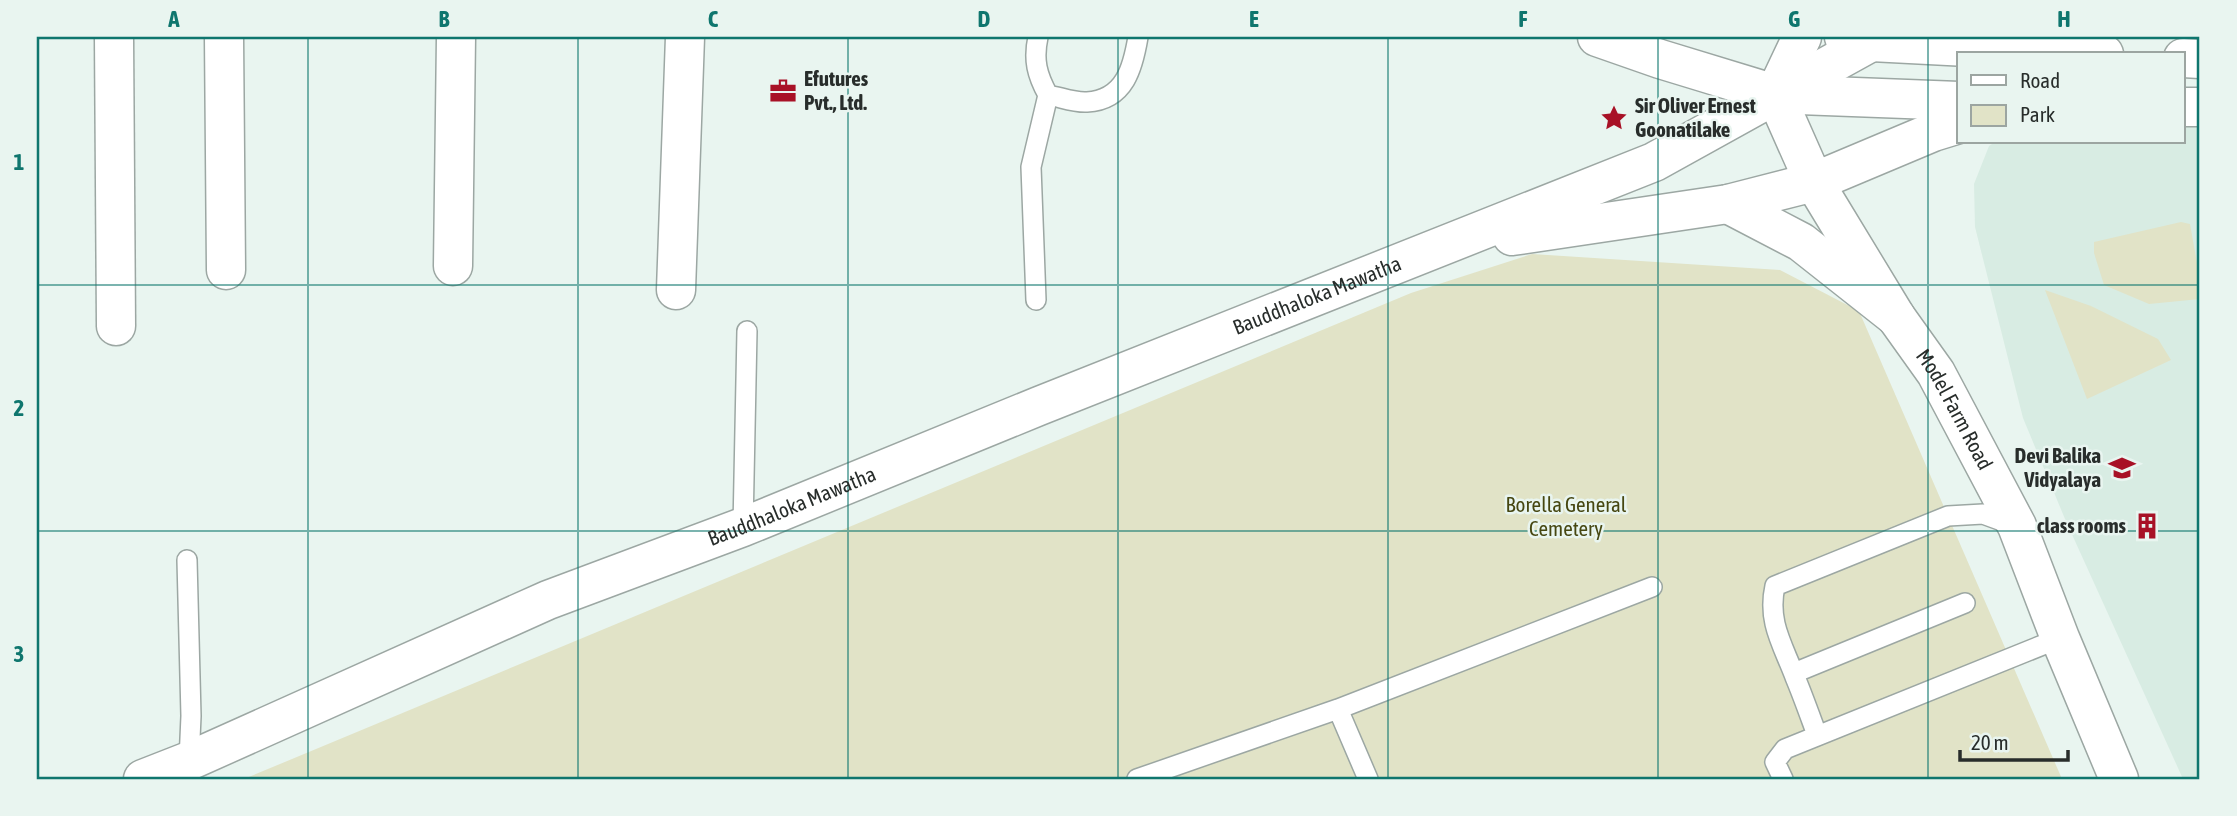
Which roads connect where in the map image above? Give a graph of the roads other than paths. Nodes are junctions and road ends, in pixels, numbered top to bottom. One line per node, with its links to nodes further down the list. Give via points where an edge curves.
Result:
1 (114, 37): 24 (main road)
2 (224, 37): 20 (main road)
3 (456, 37): 19 (main road)
4 (685, 37): 21 (main road)
5 (1038, 37): 13 (lane, via 1034,54 1038,77)
6 (1138, 37): 13 (lane, via 1126,83 1107,96 1087,102)
7 (1597, 37): 12 (main road)
8 (1802, 37): 12 (main road)
9 (1858, 39): 10 (main road); 12 (main road, Bauddhaloka Mawatha)
10 (2047, 43): 11 (main road)
11 (2094, 52)
12 (1776, 94): 14 (main road); 16 (main road, Model Farm Road); 18 (main road, Bauddhaloka Mawatha, via 1654,162)
13 (1048, 95): 22 (lane, via 1031,167)
14 (1957, 101)
15 (1957, 125): 16 (main road, Bauddhaloka Mawatha)
16 (1814, 183): 17 (main road, Bauddhaloka Mawatha); 23 (main road, Model Farm Road)
17 (1728, 204): 18 (main road, Bauddhaloka Mawatha); 23 (main road, via 1801,242)
18 (1444, 247): 27 (main road, Bauddhaloka Mawatha)
19 (453, 267)
20 (226, 270)
21 (676, 290)
22 (1035, 300)
23 (1896, 317): 26 (main road, Model Farm Road, via 1936,373)
24 (116, 326)
25 (747, 331): 27 (lane)
26 (2017, 526): 31 (main road, Model Farm Road); 32 (lane, via 1983,514 1948,516 1775,586 1771,604 1779,640)
27 (743, 527): 35 (main road, Bauddhaloka Mawatha, via 548,600)
28 (187, 560): 35 (lane)
29 (1652, 587): 33 (lane)
30 (1965, 603): 32 (lane)
31 (2060, 638): 34 (lane); 40 (main road, Model Farm Road)
32 (1794, 673): 34 (lane)
33 (1338, 709): 37 (lane); 38 (lane)
34 (1816, 735): 39 (lane, via 1785,750 1776,762)
35 (189, 761): 36 (main road, Bauddhaloka Mawatha)
36 (143, 779)
37 (1137, 779)
38 (1368, 779)
39 (1783, 779)
40 (2119, 779)

